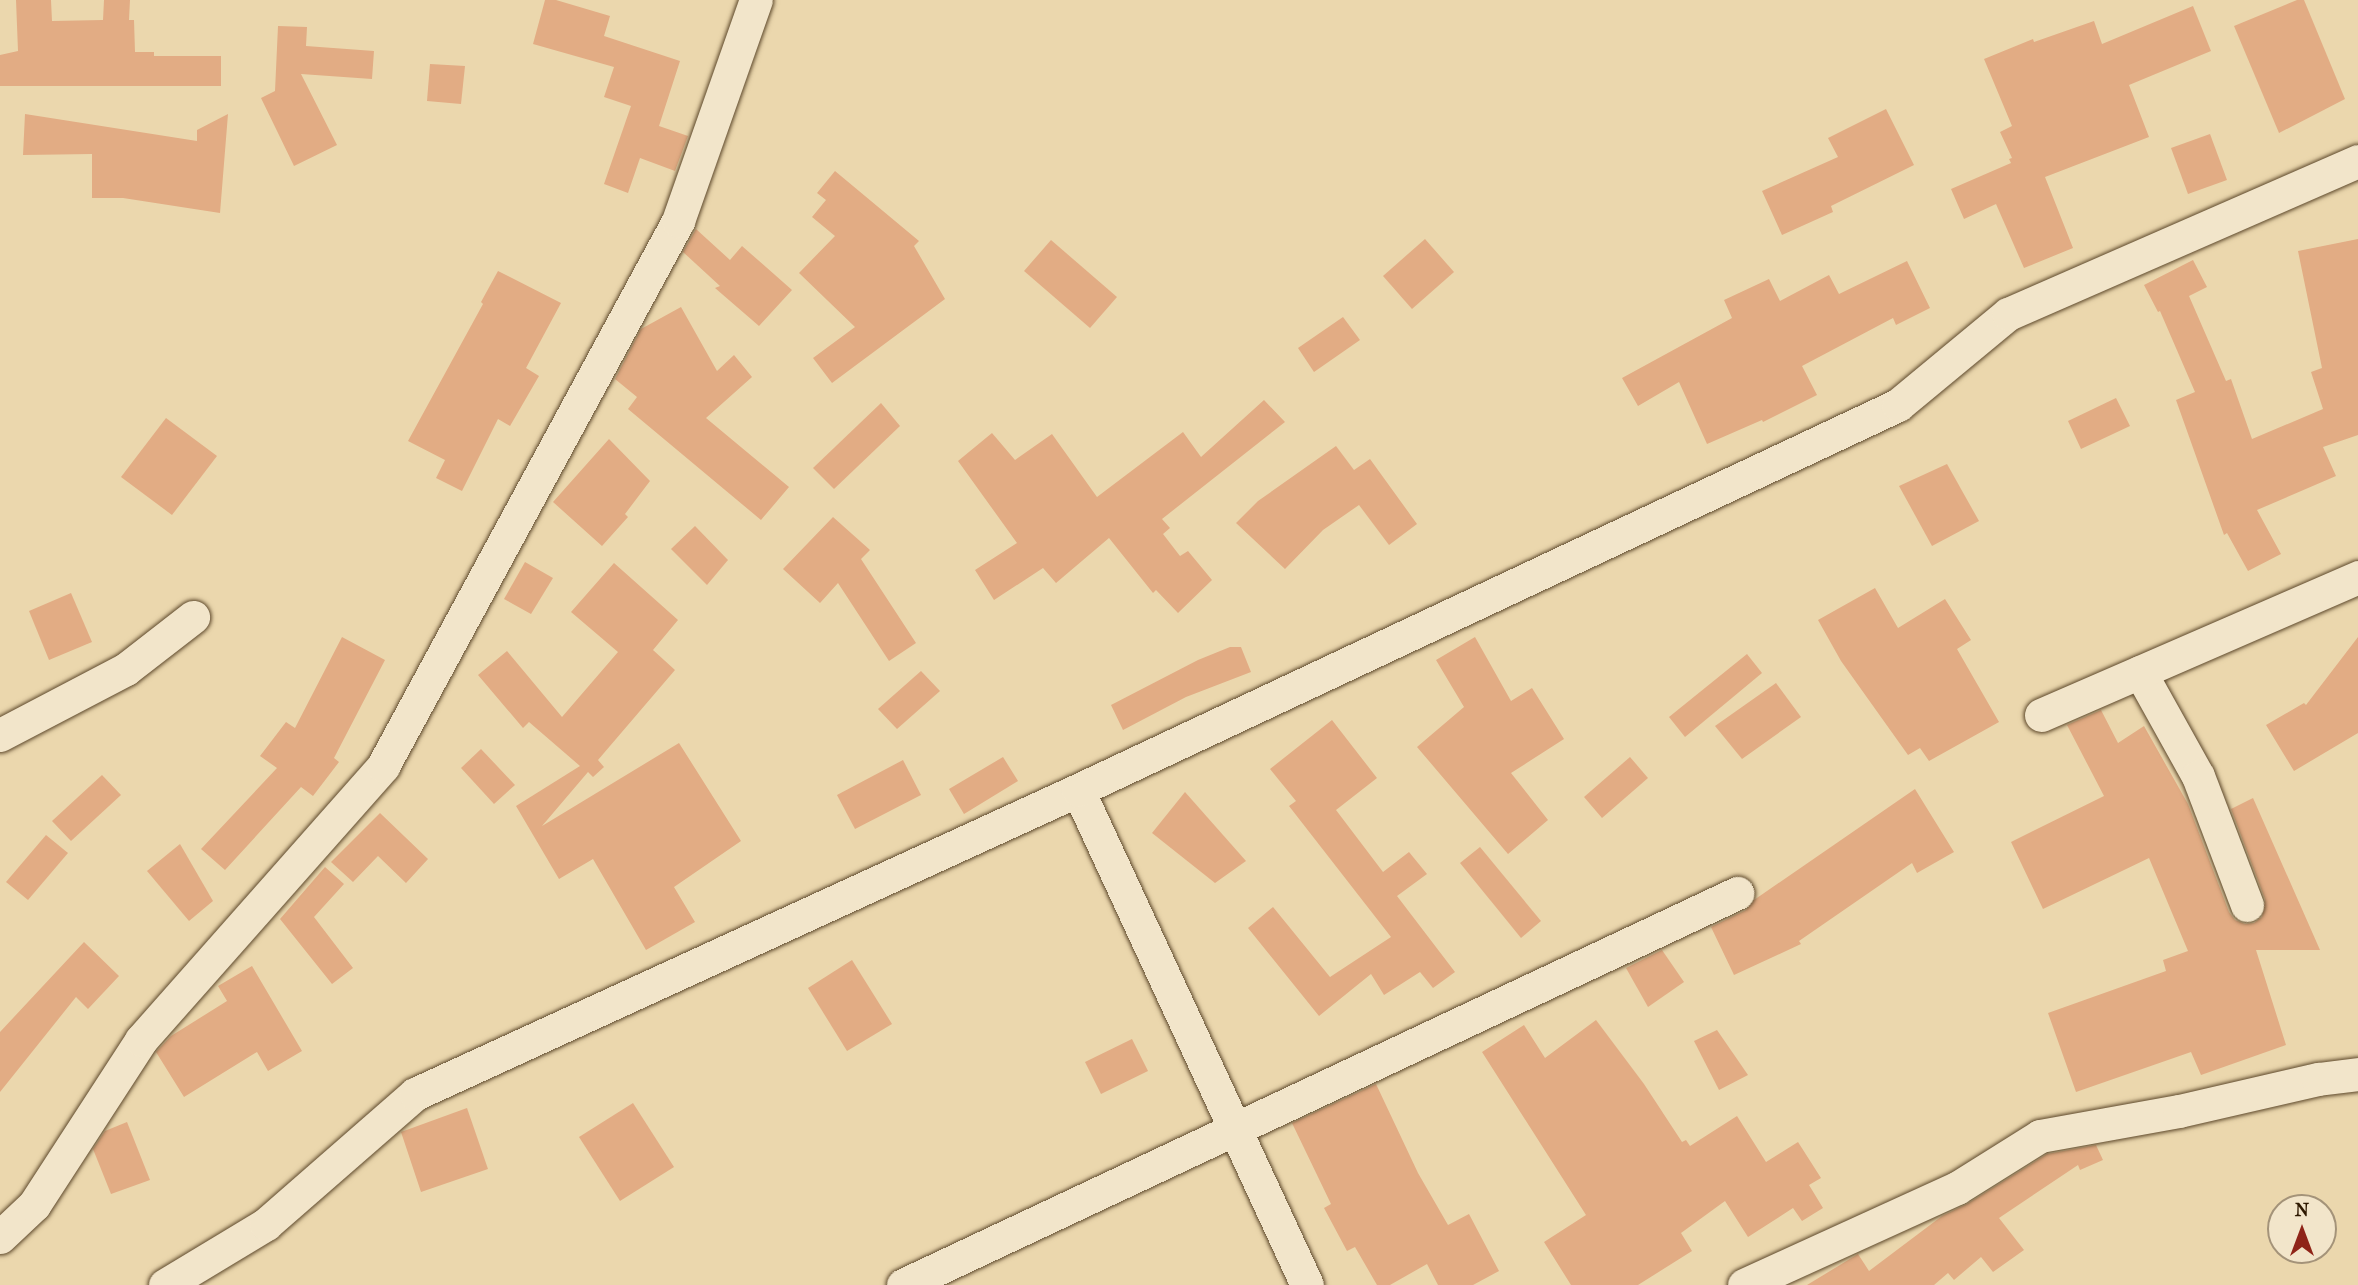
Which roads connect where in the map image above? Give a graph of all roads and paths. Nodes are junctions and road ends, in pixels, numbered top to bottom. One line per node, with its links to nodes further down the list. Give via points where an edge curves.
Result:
1 (755, 0): 13 (street, via 678,221 383,766 141,1040 34,1205)
2 (2358, 162): 8 (street, via 2008,314 1898,405)
3 (2358, 577): 5 (street)
4 (193, 617): 7 (street, via 126,669)
5 (2140, 672): 6 (street); 10 (street, via 2198,776)
6 (2041, 715)
7 (0, 735)
8 (1078, 790): 12 (street); 14 (street, via 415,1094 266,1224)
9 (1737, 893): 12 (street)
10 (2247, 905)
11 (2358, 1074): 17 (street, via 2040,1136 1957,1188)
12 (1236, 1128): 15 (street); 16 (street)
13 (0, 1237)
14 (165, 1285)
15 (903, 1285)
16 (1307, 1285)
17 (1744, 1285)

